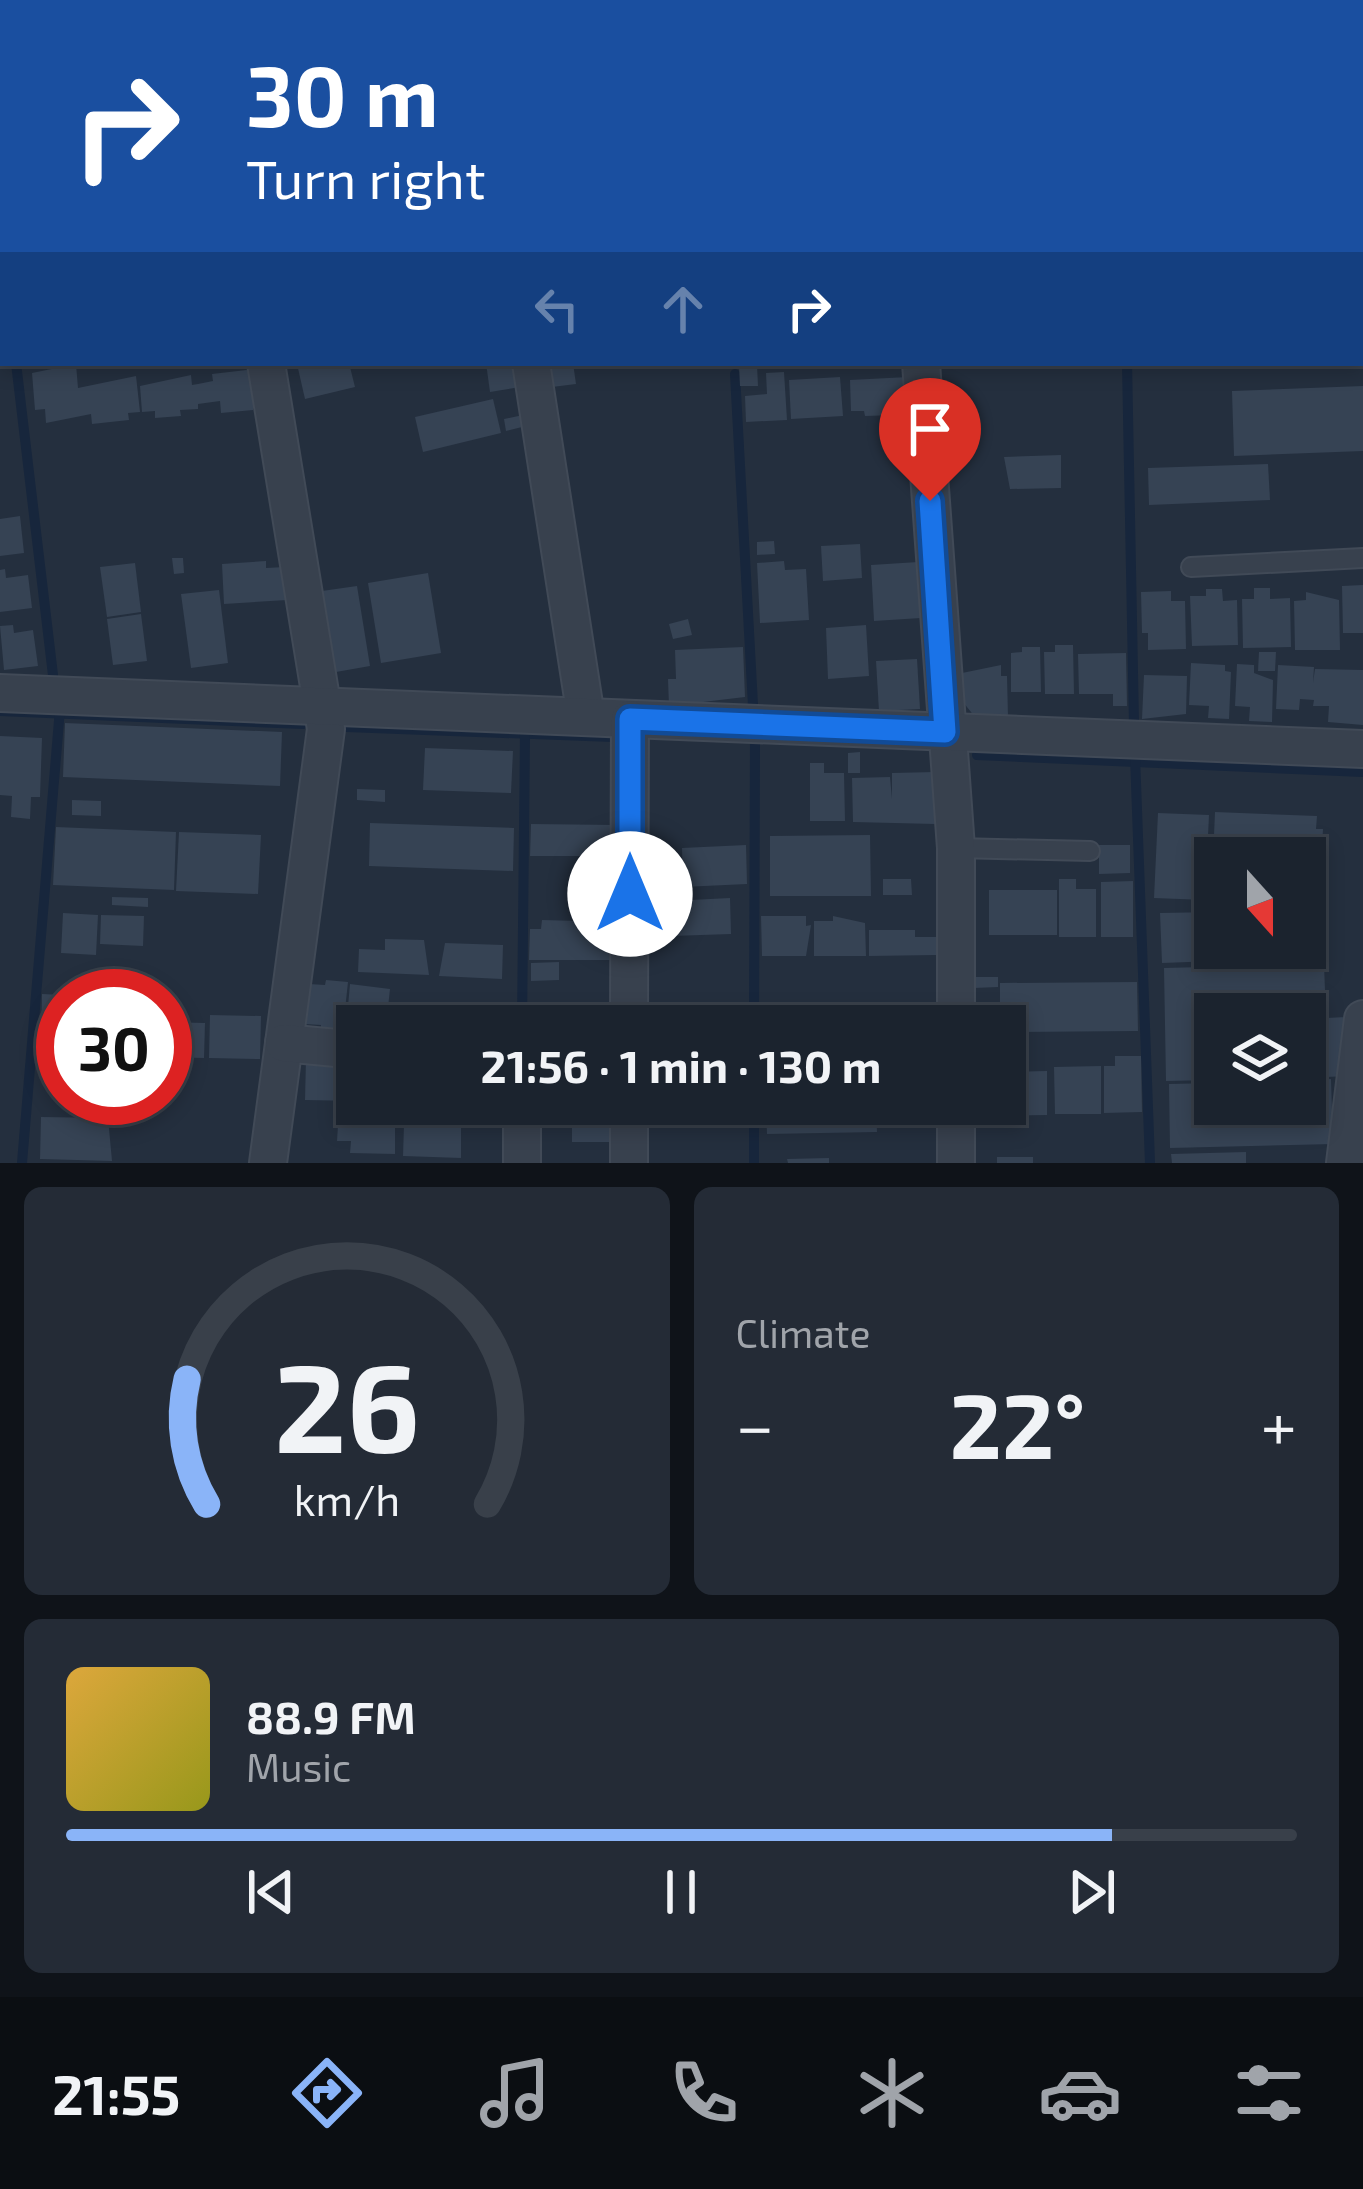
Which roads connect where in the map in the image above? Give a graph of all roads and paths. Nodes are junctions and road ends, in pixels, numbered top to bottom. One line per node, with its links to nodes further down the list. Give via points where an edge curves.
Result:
1 (266, 366): 7 (street)
2 (531, 366): 8 (street)
3 (921, 366): 10 (street)
4 (1363, 558): 5 (lane)
5 (1191, 567)
6 (0, 693): 7 (street)
7 (323, 706): 8 (street); 17 (street)
8 (586, 717): 9 (street)
9 (630, 719): 10 (street); 14 (street)
10 (945, 732): 11 (street); 12 (street)
11 (1363, 749)
12 (956, 848): 13 (lane); 15 (street)
13 (1090, 850)
14 (629, 1005)
15 (956, 1005)
16 (1363, 1019): 26 (street)
17 (284, 1043): 18 (street); 22 (street)
18 (336, 1048)
19 (522, 1125): 23 (street)
20 (629, 1125): 24 (street)
21 (956, 1125): 25 (street)
22 (268, 1163)
23 (522, 1163)
24 (629, 1163)
25 (956, 1163)
26 (1345, 1163)

